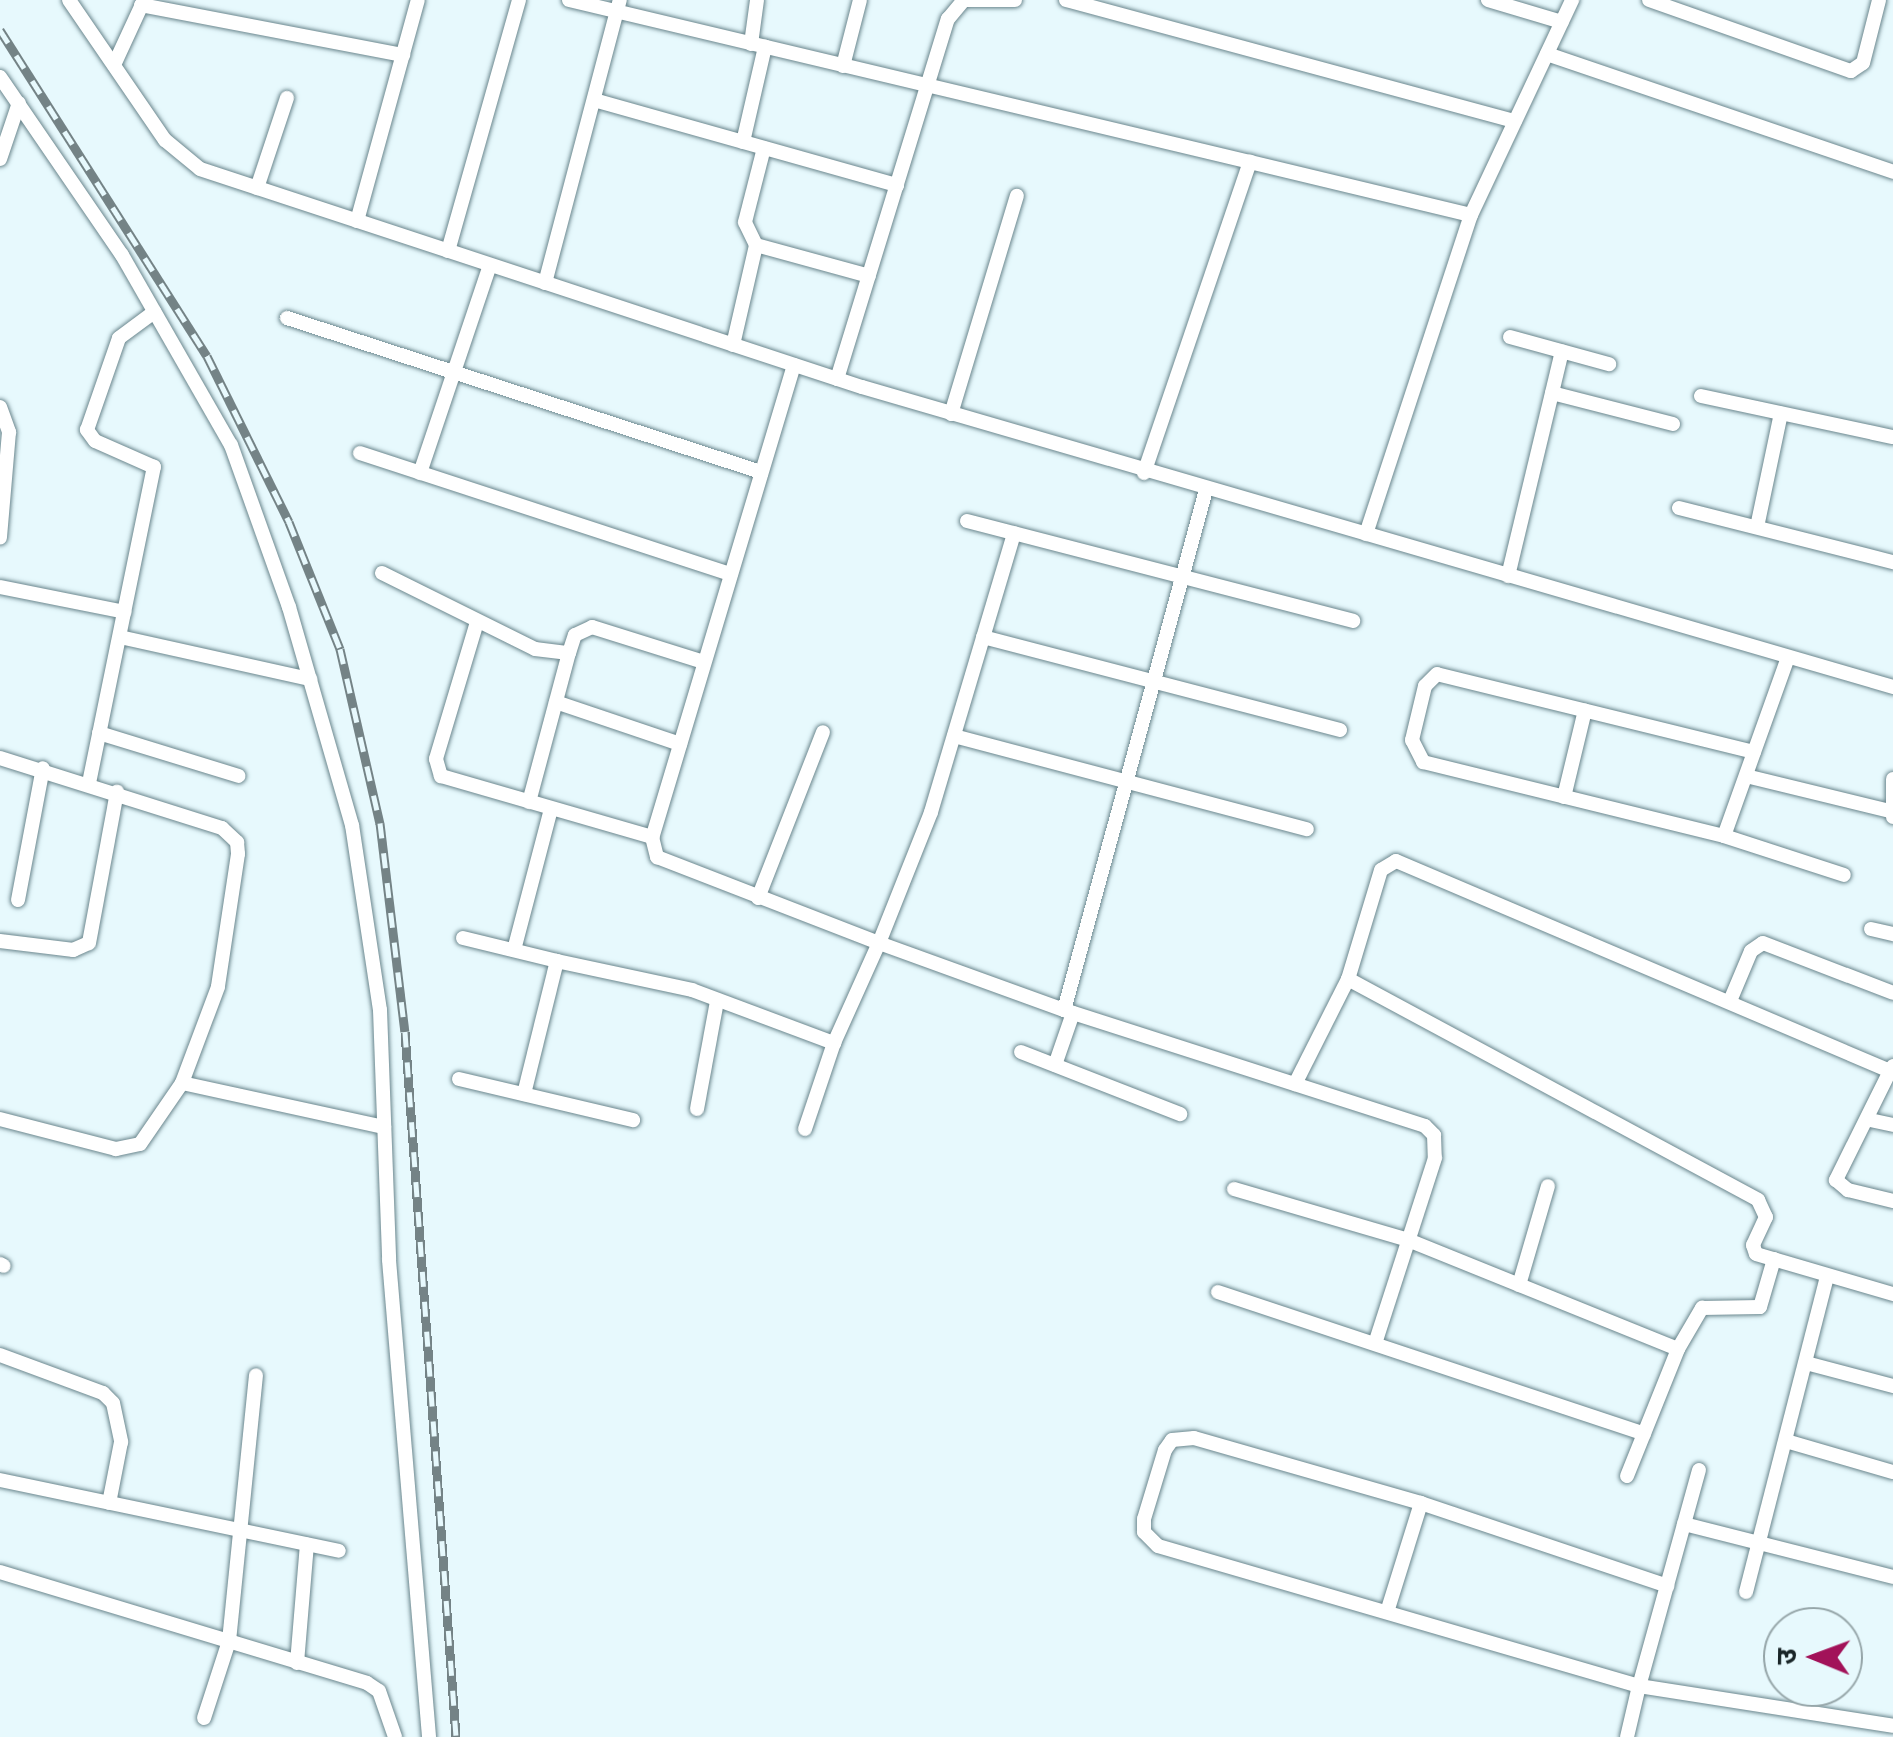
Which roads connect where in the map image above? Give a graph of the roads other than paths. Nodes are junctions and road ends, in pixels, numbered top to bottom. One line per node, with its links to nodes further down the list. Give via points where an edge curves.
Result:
1 (70, 0): 20 (street)
2 (418, 0): 19 (street)
3 (518, 0): 39 (street)
4 (569, 0): 15 (street)
5 (757, 0): 17 (street)
6 (860, 0): 21 (street)
7 (965, 0): 8 (street); 23 (street, via 948,18)
8 (1015, 0)
9 (1066, 0): 27 (street)
10 (1488, 0): 16 (street)
11 (1572, 0): 16 (street)
12 (1649, 0): 13 (street, via 1851,71 1863,63)
13 (1879, 0)
14 (143, 3): 19 (street); 20 (street)
15 (618, 6): 17 (street); 25 (street)
16 (1562, 22): 18 (street)
17 (758, 46): 21 (street); 28 (street)
18 (1547, 54): 27 (street); 32 (street)
19 (403, 55): 37 (street)
20 (114, 65): 34 (street, via 180,156)
21 (844, 66): 23 (street)
22 (0, 77): 26 (street)
23 (927, 86): 31 (street); 33 (street)
24 (287, 98): 34 (street)
25 (594, 100): 28 (street); 42 (street)
26 (19, 104): 30 (street); 43 (street)
27 (1515, 120): 36 (street)
28 (744, 142): 29 (street)
29 (764, 148): 33 (street); 38 (street, via 745,222)
30 (0, 159)
31 (1250, 162): 36 (street); 62 (street)
32 (1893, 172)
33 (897, 185): 41 (street)
34 (257, 188): 37 (street)
35 (1017, 196): 56 (street)
36 (1471, 215): 68 (street)
37 (357, 221): 39 (street)
38 (756, 245): 41 (street); 46 (street)
39 (448, 251): 40 (street)
40 (490, 265): 42 (street); 50 (street)
41 (869, 276): 51 (street)
42 (545, 283): 46 (street)
43 (154, 312): 76 (street, via 119,338 86,430 95,441 154,467); 84 (street, via 230,445)
44 (287, 318): 50 (street)
45 (1510, 337): 47 (street)
46 (733, 345): 49 (street)
47 (1562, 352): 48 (street); 52 (street)
48 (1609, 364)
49 (794, 365): 51 (street); 60 (street)
50 (454, 372): 60 (street); 61 (street)
51 (837, 379): 56 (street)
52 (1552, 393): 57 (street); 73 (street)
53 (1701, 396): 55 (street)
54 (0, 407): 69 (street, via 9,432)
55 (1781, 413): 58 (street); 66 (street)
56 (951, 414): 62 (street)
57 (1673, 424)
58 (1893, 437)
59 (360, 453): 61 (street)
60 (762, 472): 72 (street)
61 (420, 473): 72 (street)
62 (1144, 473): 63 (street)
63 (1206, 490): 68 (street); 74 (street)
64 (1679, 508): 66 (street)
65 (966, 521): 67 (street)
66 (1758, 527): 70 (street)
67 (1014, 534): 74 (street); 80 (street)
68 (1366, 534): 73 (street)
69 (0, 538)
70 (1893, 562)
71 (382, 572): 78 (street)
72 (731, 574): 83 (street)
73 (1508, 576): 82 (street)
74 (1182, 577): 77 (street); 85 (street)
75 (0, 587): 76 (street)
76 (125, 612): 79 (street)
77 (1353, 621)
78 (477, 622): 81 (street, via 535,649); 104 (street, via 436,768 449,781)
79 (120, 637): 84 (street); 91 (street)
80 (983, 637): 85 (street); 92 (street)
81 (570, 653): 83 (street, via 576,635 592,628); 87 (street)
82 (1788, 657): 86 (street); 94 (street)
83 (704, 662): 93 (street)
84 (310, 679): 139 (street, via 352,825 371,926)
85 (1153, 681): 89 (street); 100 (street)
86 (1893, 687)
87 (556, 702): 93 (street); 104 (street)
88 (1585, 710): 94 (street); 103 (street); 103 (street, via 1437,674 1425,686 1416,722 1412,748 1423,762)
89 (1340, 730)
90 (823, 732): 111 (street)
91 (99, 733): 97 (street); 101 (street)
92 (954, 736): 100 (street); 117 (street)
93 (680, 744): 109 (street)
94 (1754, 752): 98 (street)
95 (0, 758): 96 (street)
96 (43, 768): 101 (street); 112 (street)
97 (238, 776)
98 (1746, 776): 106 (street); 108 (street)
99 (1893, 779): 106 (street)
100 (1126, 781): 107 (street); 124 (street)
101 (89, 783): 102 (street)
102 (116, 792): 116 (street, via 89,943 73,950); 130 (street, via 222,828 237,842 226,959)
103 (1564, 797): 108 (street)
104 (529, 802): 105 (street)
105 (551, 809): 109 (street); 118 (street)
106 (1892, 814)
107 (1307, 829)
108 (1724, 836): 110 (street)
109 (652, 837): 111 (street, via 652,848 666,864)
110 (1844, 875)
111 (758, 898): 117 (street)
112 (18, 900)
113 (1870, 928): 114 (street)
114 (1893, 934)
115 (464, 938): 118 (street)
116 (0, 942)
117 (879, 943): 124 (street); 125 (street)
118 (514, 950): 119 (street)
119 (558, 961): 122 (street); 132 (street)
120 (1348, 980): 123 (street, via 1381,870 1396,860); 131 (street); 145 (street, via 1758,1200 1766,1217 1753,1245 1756,1254)
121 (1893, 992): 123 (street, via 1763,943 1751,951)
122 (718, 1001): 125 (street); 133 (street)
123 (1730, 1001): 128 (street)
124 (1068, 1011): 127 (street); 131 (street)
125 (834, 1043): 140 (street)
126 (1022, 1052): 127 (street)
127 (1055, 1065): 134 (street)
128 (1892, 1068): 137 (street)
129 (460, 1079): 132 (street)
130 (182, 1082): 135 (street, via 131,1149); 139 (street)
131 (1295, 1084): 144 (street, via 1434,1134 1435,1158)
132 (524, 1094): 136 (street)
133 (697, 1109)
134 (1180, 1114)
135 (0, 1119)
136 (633, 1120)
137 (1870, 1120): 138 (street); 143 (street, via 1836,1180 1848,1190)
138 (1893, 1125)
139 (384, 1127): 180 (street, via 388,1260)
140 (804, 1128)
141 (1548, 1186): 147 (street)
142 (1234, 1189): 144 (street)
143 (1893, 1200)
144 (1408, 1240): 147 (street); 150 (street)
145 (1774, 1259): 146 (street); 151 (street, via 1760,1307 1702,1308)
146 (1827, 1276): 149 (street); 153 (street)
147 (1519, 1285): 151 (street)
148 (1218, 1292): 150 (street)
149 (1893, 1294)
150 (1374, 1344): 156 (street)
151 (1678, 1349): 156 (street)
152 (0, 1355): 163 (street, via 103,1393 112,1403 121,1442)
153 (1806, 1364): 155 (street); 157 (street)
154 (256, 1376): 165 (street)
155 (1893, 1386)
156 (1644, 1434): 160 (street)
157 (1786, 1441): 159 (street); 166 (street)
158 (1699, 1470): 164 (street)
159 (1893, 1472)
160 (1627, 1476)
161 (0, 1480): 163 (street)
162 (1421, 1502): 171 (street); 173 (street); 173 (street, via 1194,1438 1172,1440 1165,1450 1144,1519 1149,1540)
163 (109, 1503): 165 (street)
164 (1684, 1524): 166 (street); 171 (street)
165 (240, 1531): 167 (street); 174 (street)
166 (1759, 1543): 170 (street); 172 (street)
167 (307, 1544): 168 (street); 175 (street)
168 (339, 1551)
169 (0, 1572): 174 (street)
170 (1893, 1577)
171 (1667, 1586): 176 (street)
172 (1746, 1592)
173 (1388, 1609): 176 (street)
174 (230, 1641): 175 (street); 177 (street)
175 (297, 1663): 179 (street, via 379,1691)
176 (1639, 1686): 178 (street); 181 (street)
177 (204, 1718)
178 (1893, 1726)
179 (395, 1737)
180 (430, 1737)
181 (1627, 1737)

